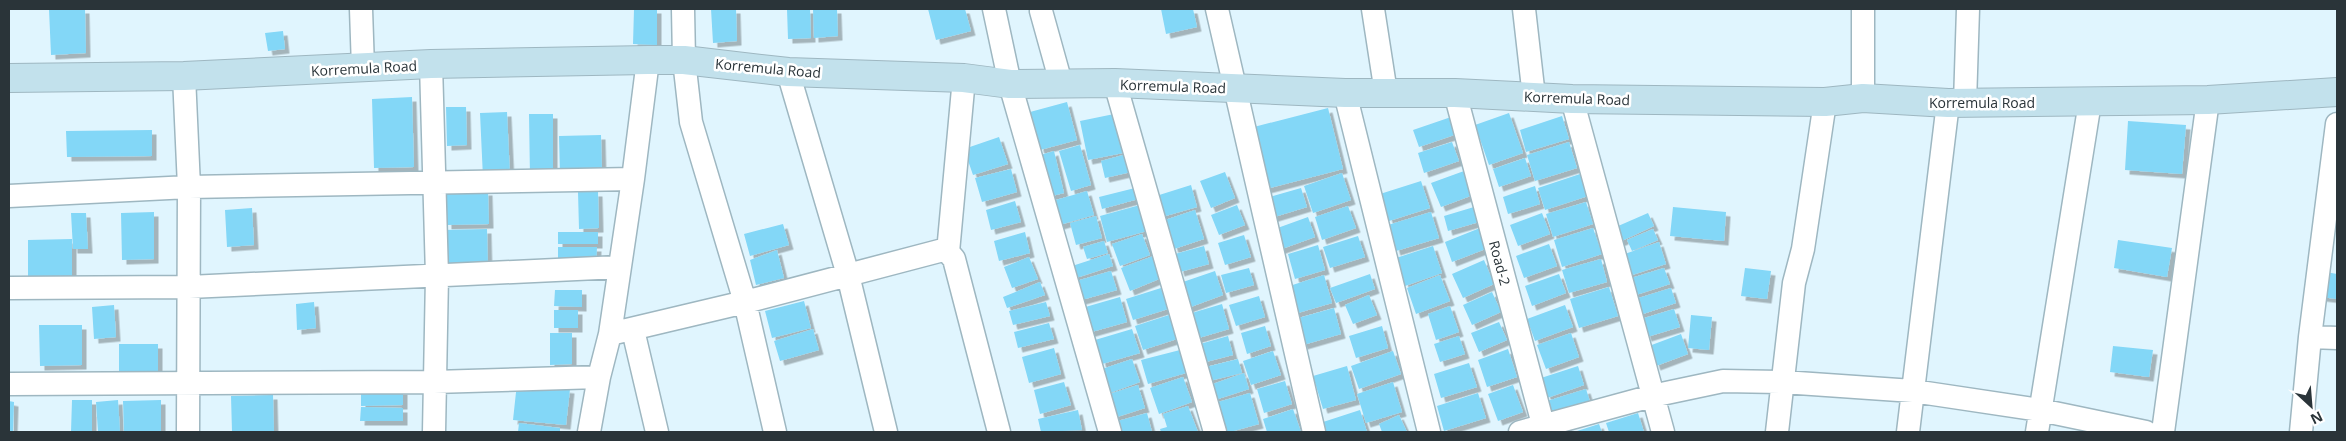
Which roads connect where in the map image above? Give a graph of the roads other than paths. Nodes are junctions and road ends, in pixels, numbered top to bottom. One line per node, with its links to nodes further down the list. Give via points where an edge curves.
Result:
1 (361, 9): 13 (street)
2 (683, 9): 11 (street)
3 (994, 9): 19 (street)
4 (1217, 9): 21 (street)
5 (1374, 9): 24 (street)
6 (1524, 9): 26 (street)
7 (1863, 9): 27 (street)
8 (1968, 9): 32 (street)
9 (1041, 11): 18 (street)
10 (648, 60): 11 (street, Korremula Road); 12 (street, Korremula Road); 34 (street)
11 (684, 60): 14 (street, Korremula Road); 44 (street, via 691,122)
12 (431, 64): 13 (street, Korremula Road); 35 (street)
13 (363, 68): 15 (street, Korremula Road)
14 (788, 72): 17 (street, Korremula Road); 40 (street)
15 (184, 76): 16 (street, Korremula Road); 36 (street)
16 (9, 78)
17 (964, 78): 19 (street, Korremula Road); 38 (street)
18 (1060, 83): 19 (street, Korremula Road); 20 (street, Korremula Road)
19 (1010, 84): 65 (street)
20 (1115, 84): 21 (street, Korremula Road); 66 (street)
21 (1235, 88): 23 (street, Korremula Road); 67 (street)
22 (2337, 92): 29 (street, Korremula Road)
23 (1345, 93): 24 (street, Korremula Road); 68 (street)
24 (1386, 93): 25 (street, Korremula Road)
25 (1455, 93): 26 (street, Korremula Road); 57 (street, Road-2)
26 (1534, 97): 28 (street, Korremula Road)
27 (1864, 98): 30 (street, Korremula Road); 32 (street, Korremula Road)
28 (1572, 99): 30 (street, Korremula Road); 55 (street)
29 (2208, 100): 31 (street, Korremula Road); 75 (street)
30 (1825, 102): 51 (street, via 1794,284)
31 (2090, 102): 32 (street, Korremula Road); 56 (street)
32 (1957, 103): 54 (street)
33 (2337, 124): 47 (street)
34 (633, 179): 35 (street); 39 (street)
35 (436, 183): 36 (street); 41 (street)
36 (189, 187): 37 (street); 42 (street)
37 (9, 196)
38 (948, 252): 40 (street, via 943,250); 64 (street, via 954,259)
39 (619, 267): 41 (street); 46 (street)
40 (848, 275): 44 (street); 63 (street)
41 (437, 276): 42 (street); 50 (street)
42 (189, 287): 43 (street); 53 (street)
43 (9, 288)
44 (745, 302): 45 (street); 62 (street)
45 (633, 330): 46 (street); 61 (street)
46 (610, 334): 49 (street)
47 (2310, 337): 48 (street); 76 (street)
48 (2337, 338)
49 (599, 377): 50 (street); 60 (street)
50 (434, 382): 53 (street); 59 (street)
51 (1782, 382): 54 (street); 55 (street, via 1722,381); 71 (street)
52 (9, 384): 53 (street)
53 (189, 384): 58 (street)
54 (1913, 391): 56 (street); 72 (street)
55 (1652, 396): 57 (street); 70 (street)
56 (2040, 410): 73 (street); 74 (street)
57 (1544, 429): 69 (street)
58 (188, 432)
59 (434, 432)
60 (589, 432)
61 (657, 432)
62 (775, 432)
63 (886, 432)
64 (999, 432)
65 (1110, 432)
66 (1215, 432)
67 (1314, 432)
68 (1429, 432)
69 (1520, 432)
70 (1663, 432)
71 (1777, 432)
72 (1908, 432)
73 (2037, 432)
74 (2146, 432)
75 (2163, 432)
76 (2301, 432)

